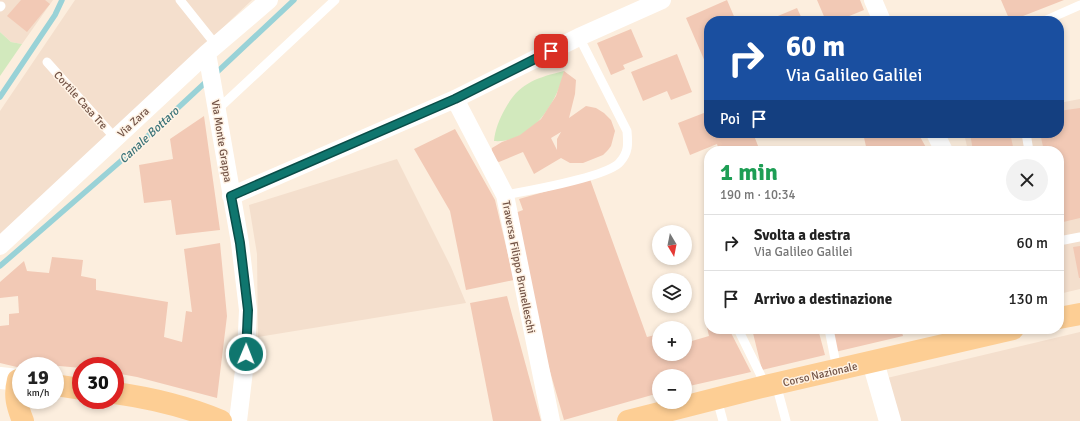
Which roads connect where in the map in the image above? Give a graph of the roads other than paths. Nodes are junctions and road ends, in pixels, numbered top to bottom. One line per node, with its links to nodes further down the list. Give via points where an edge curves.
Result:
1 (180, 0): 10 (lane)
2 (269, 0): 10 (street, Via Zara)
3 (335, 0): 13 (lane)
4 (662, 0): 9 (street)
5 (873, 0): 7 (street)
6 (1080, 5): 8 (lane)
7 (880, 16)
8 (1055, 16)
9 (579, 37): 12 (street); 15 (lane, via 627,131 629,148 620,163 604,172)
10 (212, 49): 13 (street, Via Monte Grappa); 14 (street, Via Zara)
11 (47, 62): 14 (lane, Cortile Casa Tre)
12 (455, 99): 15 (street, Traversa Filippo Brunelleschi); 16 (street)
13 (217, 110): 16 (street, Via Monte Grappa)
14 (115, 138): 19 (street, Via Zara)
15 (505, 195): 33 (street, Traversa Filippo Brunelleschi)
16 (231, 196): 32 (street, Via Monte Grappa, via 248,310)
17 (1080, 237): 18 (lane)
18 (1064, 240)
19 (0, 246)
20 (741, 334): 25 (lane)
21 (830, 334): 24 (lane)
22 (988, 334): 23 (main road, Corso Nazionale)
23 (873, 362): 24 (main road, Corso Nazionale); 37 (main road)
24 (838, 371): 25 (main road, Corso Nazionale)
25 (771, 385): 27 (main road, Corso Nazionale); 36 (lane)
26 (124, 395): 31 (main road, via 163,403)
27 (717, 399): 29 (main road, Corso Nazionale); 35 (lane)
28 (19, 409): 30 (main road)
29 (655, 418): 34 (main road, Corso Nazionale)
30 (23, 421)
31 (221, 421)
32 (238, 421)
33 (551, 421)
34 (628, 421)
35 (723, 421)
36 (786, 421)
37 (890, 421)

